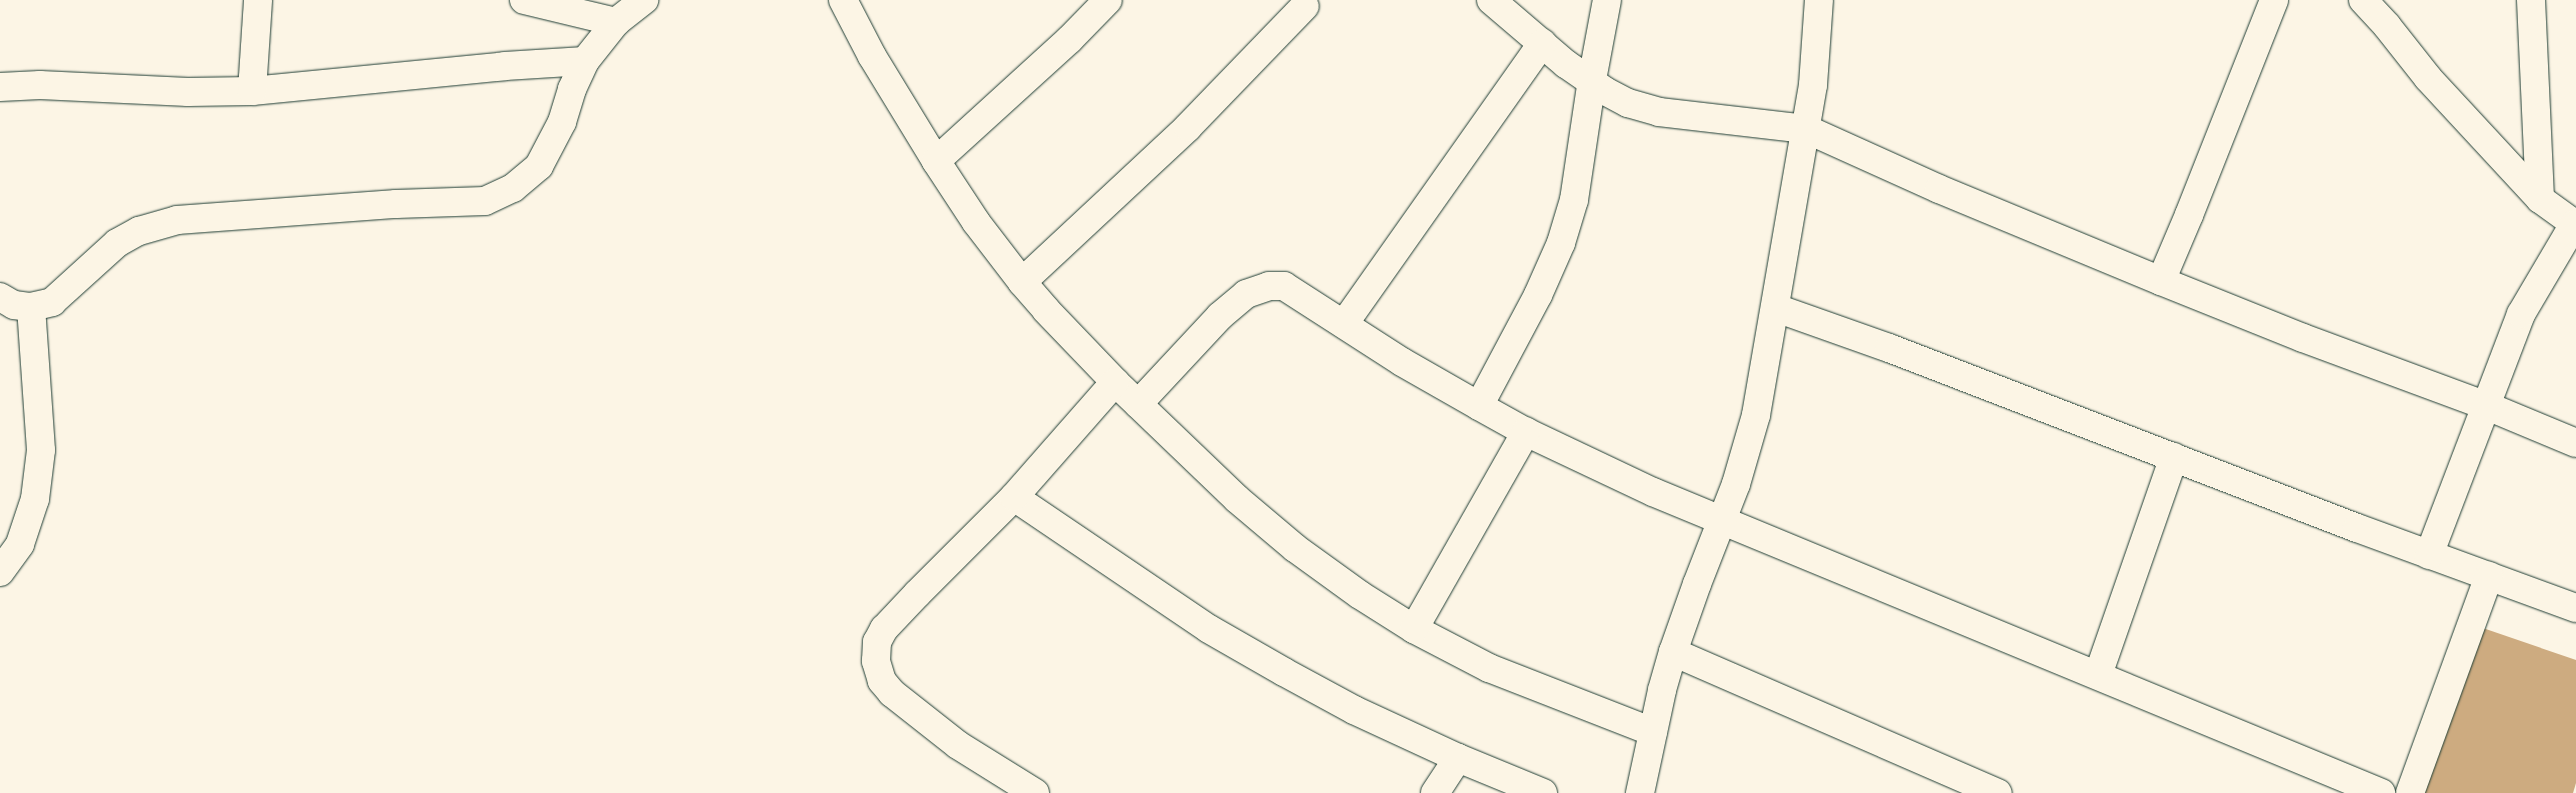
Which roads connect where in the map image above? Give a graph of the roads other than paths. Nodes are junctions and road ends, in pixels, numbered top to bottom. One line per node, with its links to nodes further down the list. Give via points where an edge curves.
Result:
1 (258, 0): 18 (street)
2 (524, 0): 13 (street)
3 (644, 0): 13 (street)
4 (843, 0): 20 (street, via 872,56)
5 (1108, 0): 20 (street, via 1070,39)
6 (1491, 0): 14 (street)
7 (1607, 0): 16 (street)
8 (1819, 0): 19 (street, via 1813,85)
9 (2274, 0): 23 (street)
10 (2363, 0): 21 (street, via 2428,78)
11 (2531, 0): 21 (street)
12 (1305, 6): 24 (street, via 1188,127)
13 (616, 22): 15 (street)
14 (1542, 43): 16 (street, via 1566,64); 28 (street)
15 (586, 61): 18 (street); 26 (street, via 572,89 562,122 539,166 513,188 485,201 177,220 139,230 117,243 52,302)
16 (1592, 80): 19 (street, via 1628,103 1659,112); 31 (street, via 1576,191 1561,243 1538,295)
17 (0, 87): 18 (street, via 40,85 188,92)
18 (252, 91)
19 (1806, 129): 23 (street, via 1939,189); 27 (street)
20 (936, 161): 24 (street, via 976,222)
21 (2540, 199): 22 (street)
22 (2575, 224): 32 (street, via 2521,314)
23 (2161, 281): 32 (street)
24 (1022, 282): 29 (street)
25 (0, 297): 26 (street, via 14,305)
26 (31, 307): 39 (street, via 41,450 35,499 20,544)
27 (1776, 308): 35 (street); 37 (street, via 1746,455)
28 (1344, 324): 30 (street, via 1284,286 1255,290 1220,316); 31 (street)
29 (1115, 382): 30 (street); 36 (street)
30 (1138, 404): 42 (street, via 1237,499 1295,548)
31 (1479, 406): 33 (street)
32 (2487, 406): 34 (street); 38 (street)
33 (1526, 432): 37 (street); 42 (street)
34 (2576, 443)
35 (2174, 457): 38 (street); 44 (street)
36 (1014, 497): 46 (street, via 1209,629 1354,710); 47 (street, via 884,629 877,642 876,661 882,681 892,693 958,745)
37 (1721, 521): 43 (street); 44 (street)
38 (2429, 555): 40 (street)
39 (0, 572)
40 (2489, 576): 41 (street); 53 (street)
41 (2576, 608)
42 (1414, 630): 45 (street, via 1489,668)
43 (1673, 652): 45 (street); 51 (street)
44 (2098, 675): 52 (street)
45 (1653, 732): 50 (street)
46 (1458, 758): 48 (street); 49 (street)
47 (1035, 793)
48 (1435, 793)
49 (1543, 793)
50 (1640, 793)
51 (1998, 793)
52 (2381, 793)
53 (2410, 793)

